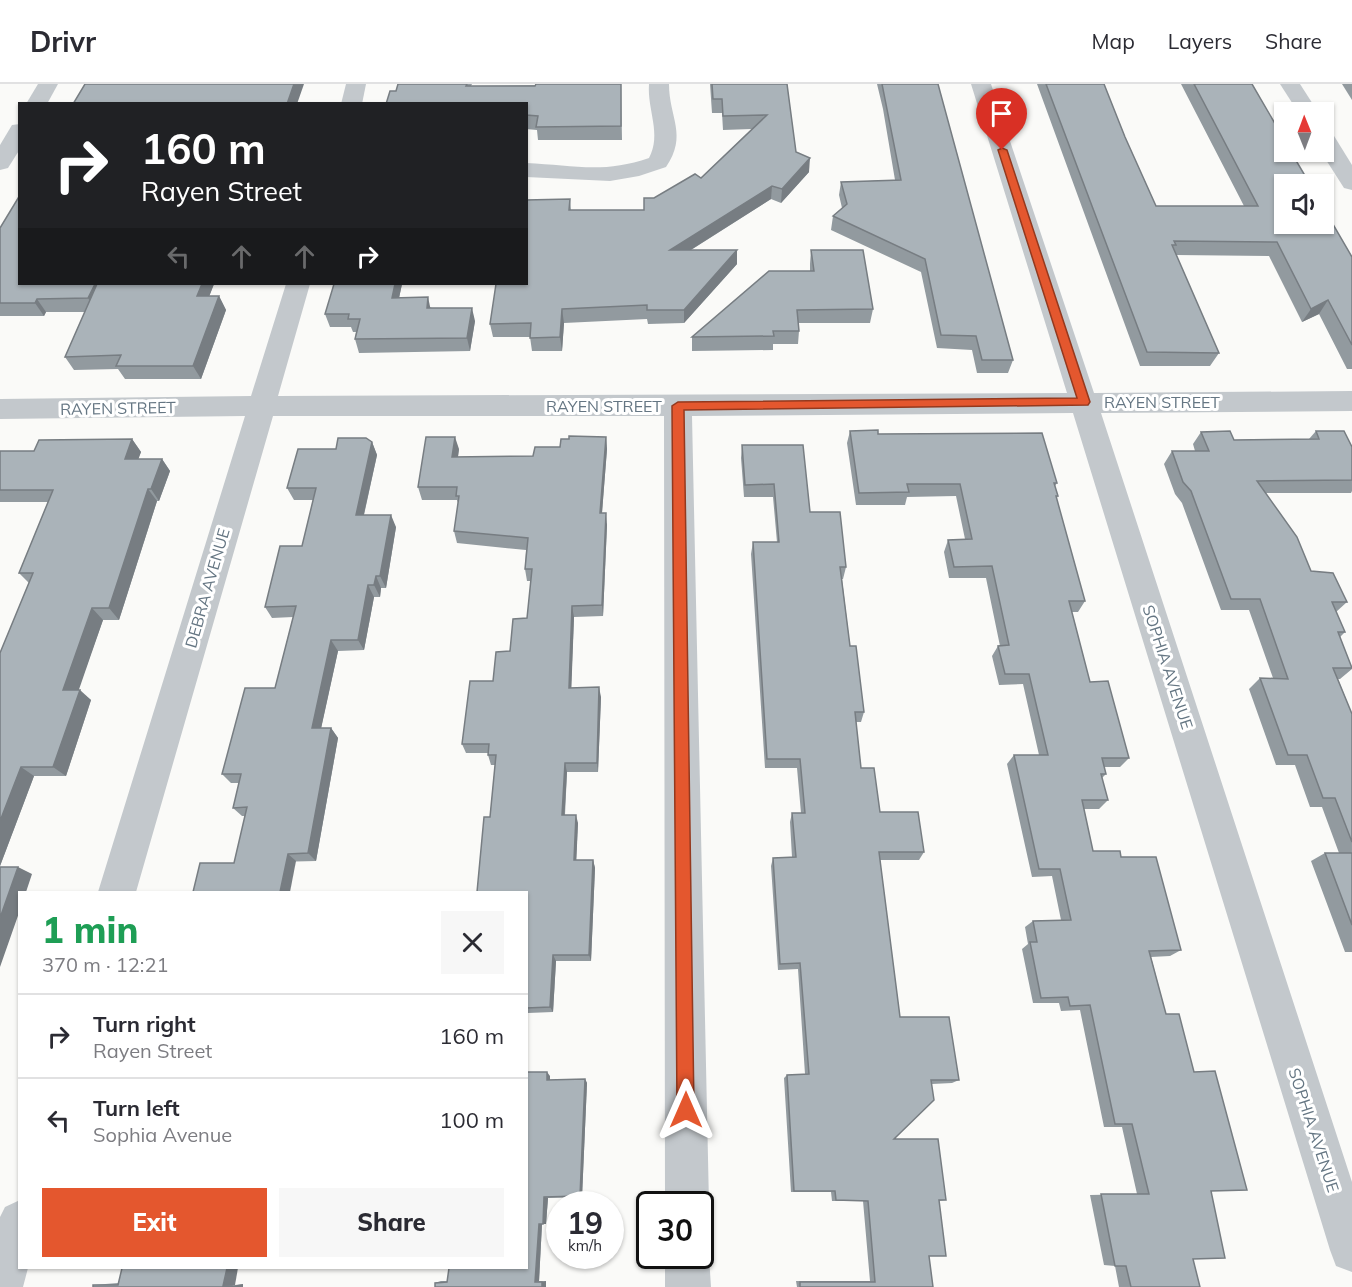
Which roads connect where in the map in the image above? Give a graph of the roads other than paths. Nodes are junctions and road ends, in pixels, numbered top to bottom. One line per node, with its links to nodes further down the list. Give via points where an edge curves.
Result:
1 (48, 84): 6 (street)
2 (356, 84): 7 (street)
3 (660, 84): 12 (street, via 659,103 669,136 658,162 622,173)
4 (981, 84): 16 (street, SOPHIA AVENUE)
5 (1290, 84): 8 (street)
6 (37, 102)
7 (352, 102)
8 (1302, 102)
9 (18, 133): 11 (street)
10 (1334, 154): 13 (street)
11 (0, 163)
12 (528, 170)
13 (1352, 183)
14 (298, 285): 17 (street, DEBRA AVENUE)
15 (1352, 400): 16 (street, RAYEN STREET)
16 (1084, 402): 18 (street, RAYEN STREET); 23 (street, SOPHIA AVENUE)
17 (261, 406): 18 (street, RAYEN STREET); 19 (street, RAYEN STREET); 20 (street, DEBRA AVENUE)
18 (678, 406): 21 (street)
19 (0, 409)
20 (117, 891)
21 (687, 1191)
22 (18, 1228): 25 (street)
23 (1352, 1250)
24 (687, 1269): 26 (street)
25 (0, 1287)
26 (688, 1287)

